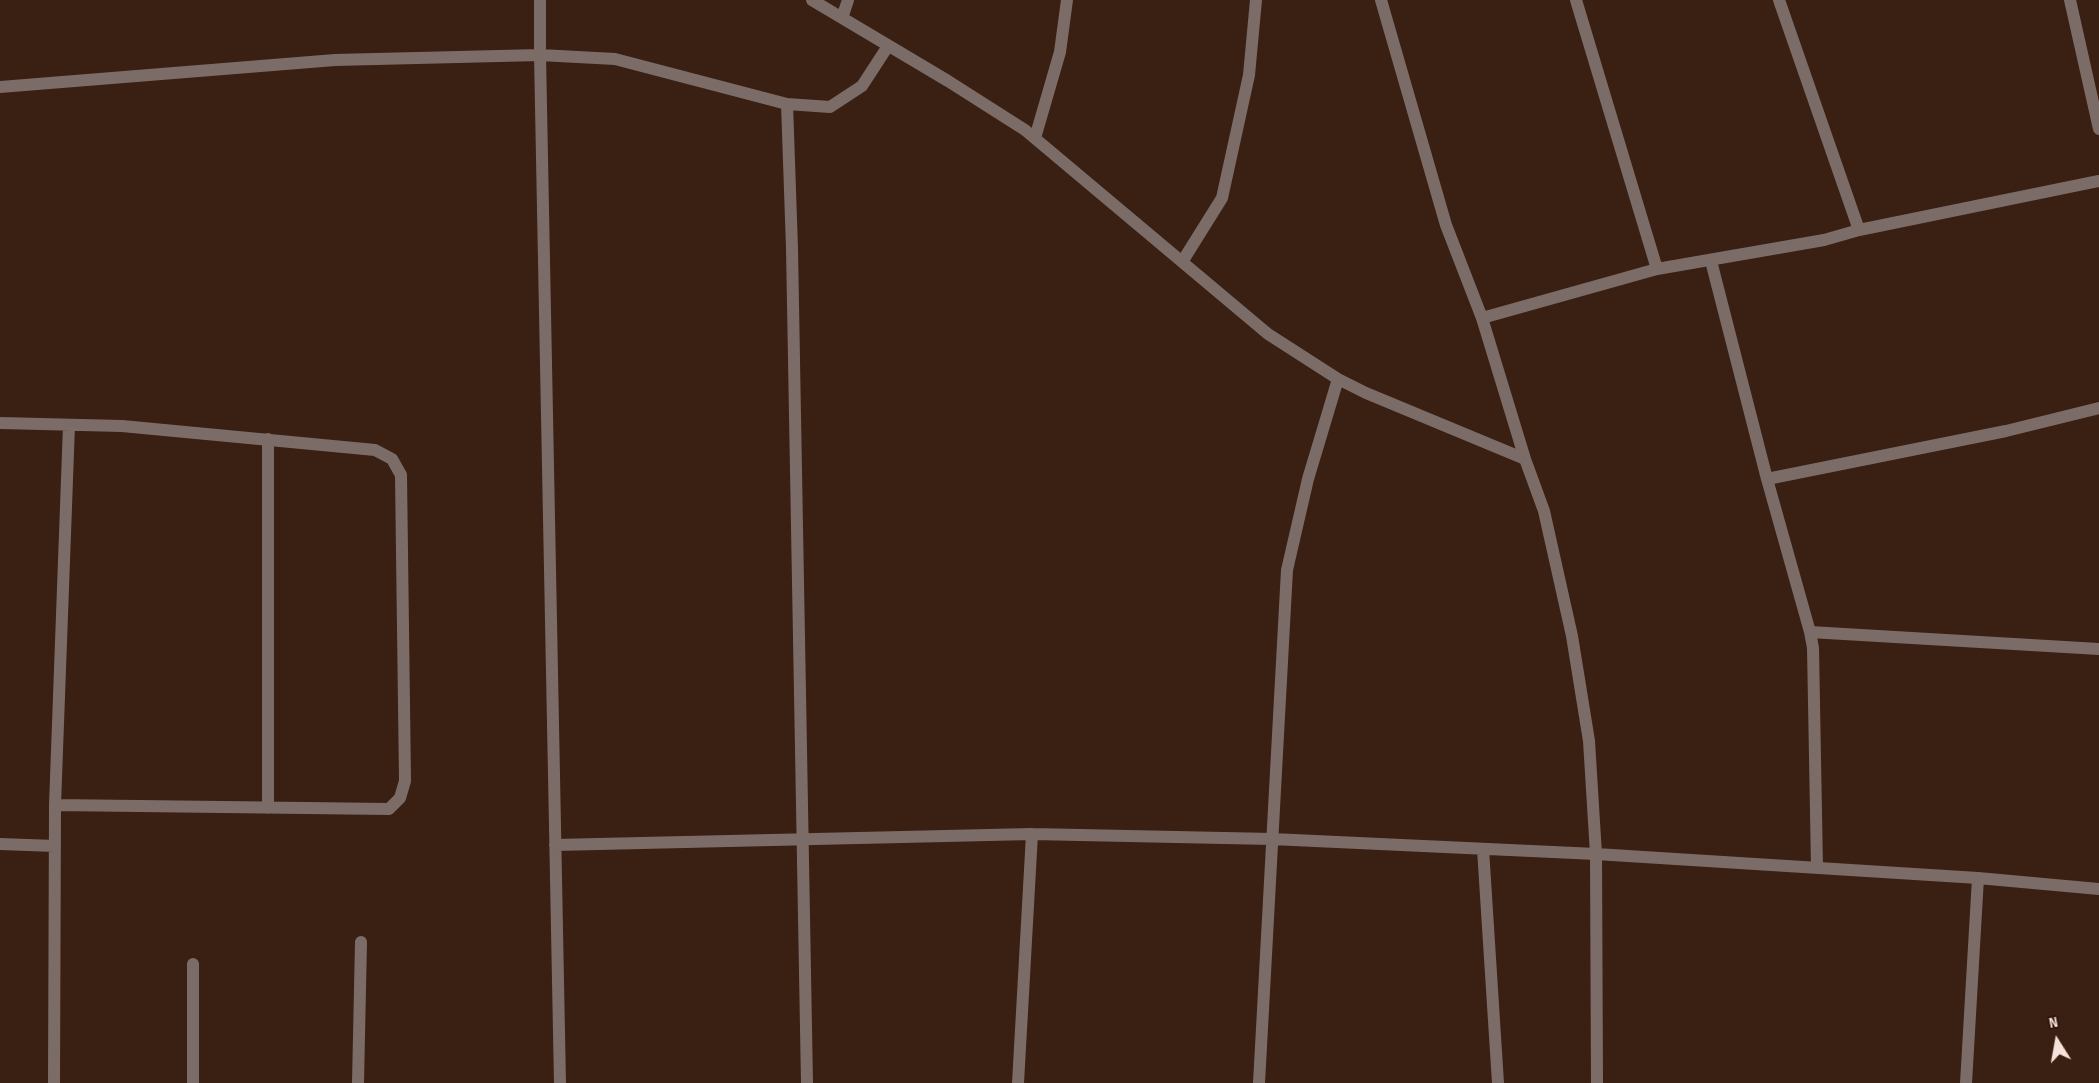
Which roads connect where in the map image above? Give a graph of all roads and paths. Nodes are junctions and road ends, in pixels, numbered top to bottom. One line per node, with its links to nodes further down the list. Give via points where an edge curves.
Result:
1 (540, 0): 12 (street)
2 (812, 0): 10 (street)
3 (848, 0): 10 (street)
4 (1067, 0): 16 (street, via 1060,52)
5 (1256, 0): 20 (street, via 1249,75 1222,198)
6 (1381, 0): 22 (street, via 1446,225)
7 (1576, 0): 21 (street)
8 (1779, 0): 18 (street)
9 (2070, 0): 15 (street)
10 (842, 18): 11 (street)
11 (888, 46): 14 (street, via 862,86 830,107); 16 (street)
12 (540, 55): 13 (street, via 335,60); 14 (street, via 615,59); 38 (street)
13 (0, 87)
14 (787, 104): 36 (street)
15 (2099, 129)
16 (1035, 138): 20 (street)
17 (2099, 181): 18 (street)
18 (1860, 231): 19 (street)
19 (1711, 261): 21 (street); 29 (street)
20 (1182, 262): 23 (street, via 1268,334)
21 (1657, 269): 22 (street)
22 (1482, 318): 28 (street)
23 (1338, 379): 28 (street); 35 (street, via 1308,479 1287,570)
24 (2099, 408): 29 (street, via 2006,431)
25 (0, 423): 26 (street)
26 (69, 425): 27 (street); 32 (street)
27 (268, 439): 33 (street); 33 (street, via 375,450 392,459 401,475 405,781 400,798 389,809)
28 (1525, 459): 41 (street, via 1544,511 1572,636 1589,741)
29 (1767, 479): 30 (street)
30 (1810, 632): 31 (street); 42 (street, via 1815,662)
31 (2099, 648)
32 (56, 806): 33 (street); 39 (street)
33 (268, 808)
34 (1032, 834): 35 (street); 36 (street); 52 (street)
35 (1272, 839): 40 (street); 53 (street)
36 (803, 841): 38 (street); 51 (street)
37 (0, 844): 39 (street)
38 (555, 845): 50 (street)
39 (55, 846): 47 (street)
40 (1483, 849): 41 (street); 54 (street)
41 (1596, 854): 42 (street); 55 (street)
42 (1817, 868): 43 (street)
43 (1978, 878): 44 (street); 56 (street)
44 (2099, 889)
45 (361, 942): 49 (street)
46 (193, 964): 48 (street)
47 (54, 1083)
48 (194, 1083)
49 (358, 1083)
50 (560, 1083)
51 (807, 1083)
52 (1018, 1083)
53 (1259, 1083)
54 (1498, 1083)
55 (1597, 1083)
56 (1966, 1083)

